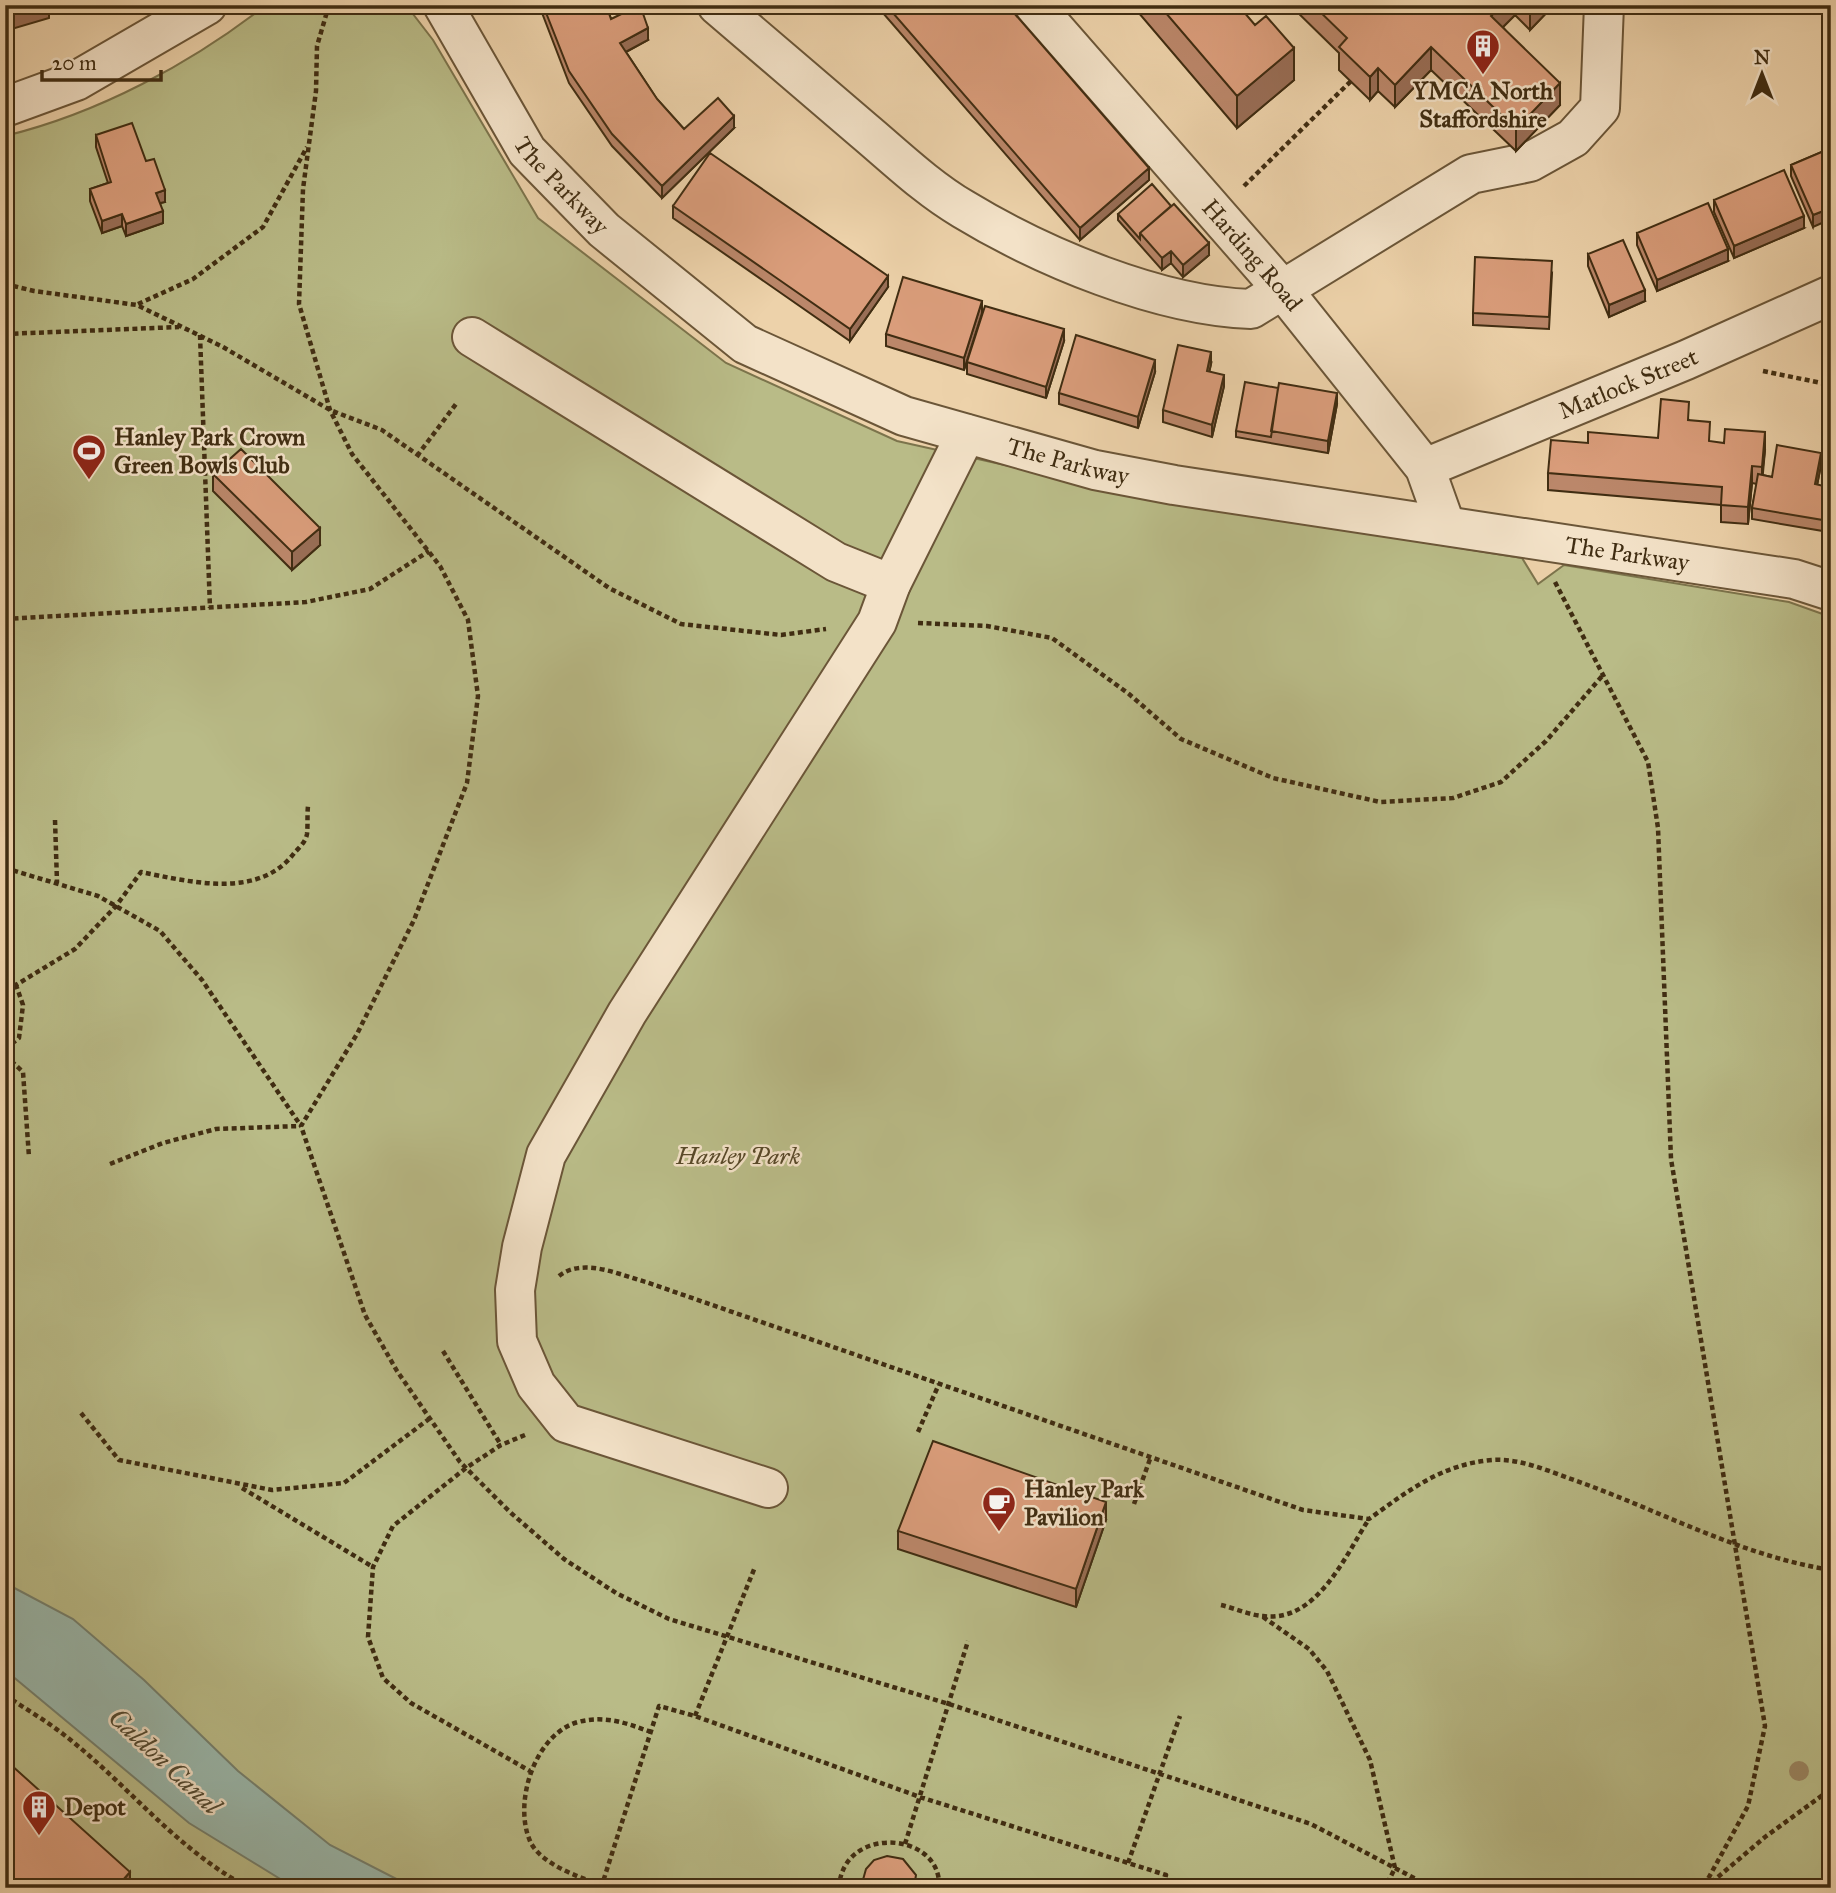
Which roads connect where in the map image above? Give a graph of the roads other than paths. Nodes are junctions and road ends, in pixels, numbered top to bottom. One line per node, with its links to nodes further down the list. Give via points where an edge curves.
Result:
1 (207, 5): 6 (street, via 76,81)
2 (717, 5): 7 (street, via 961,208 1057,258 1132,286 1228,308 1251,309)
3 (1604, 5): 7 (street, via 1600,108 1573,138 1530,162 1471,174)
4 (1042, 8): 7 (street, Harding Road)
5 (454, 14): 10 (street, The Parkway, via 527,150 604,230 745,344 904,416)
6 (5, 107)
7 (1283, 290): 11 (street, Harding Road)
8 (1831, 295): 11 (street, Matlock Street)
9 (472, 337): 13 (street, via 836,562)
10 (967, 434): 12 (street, The Parkway, via 1095,470 1174,485); 13 (street)
11 (1424, 468): 12 (street, Harding Road)
12 (1445, 524): 14 (street, The Parkway, via 1794,579)
13 (891, 584): 15 (street, via 877,622 627,1013 546,1155 515,1290 517,1342 536,1385 566,1423)
14 (1831, 592)
15 (768, 1488)

